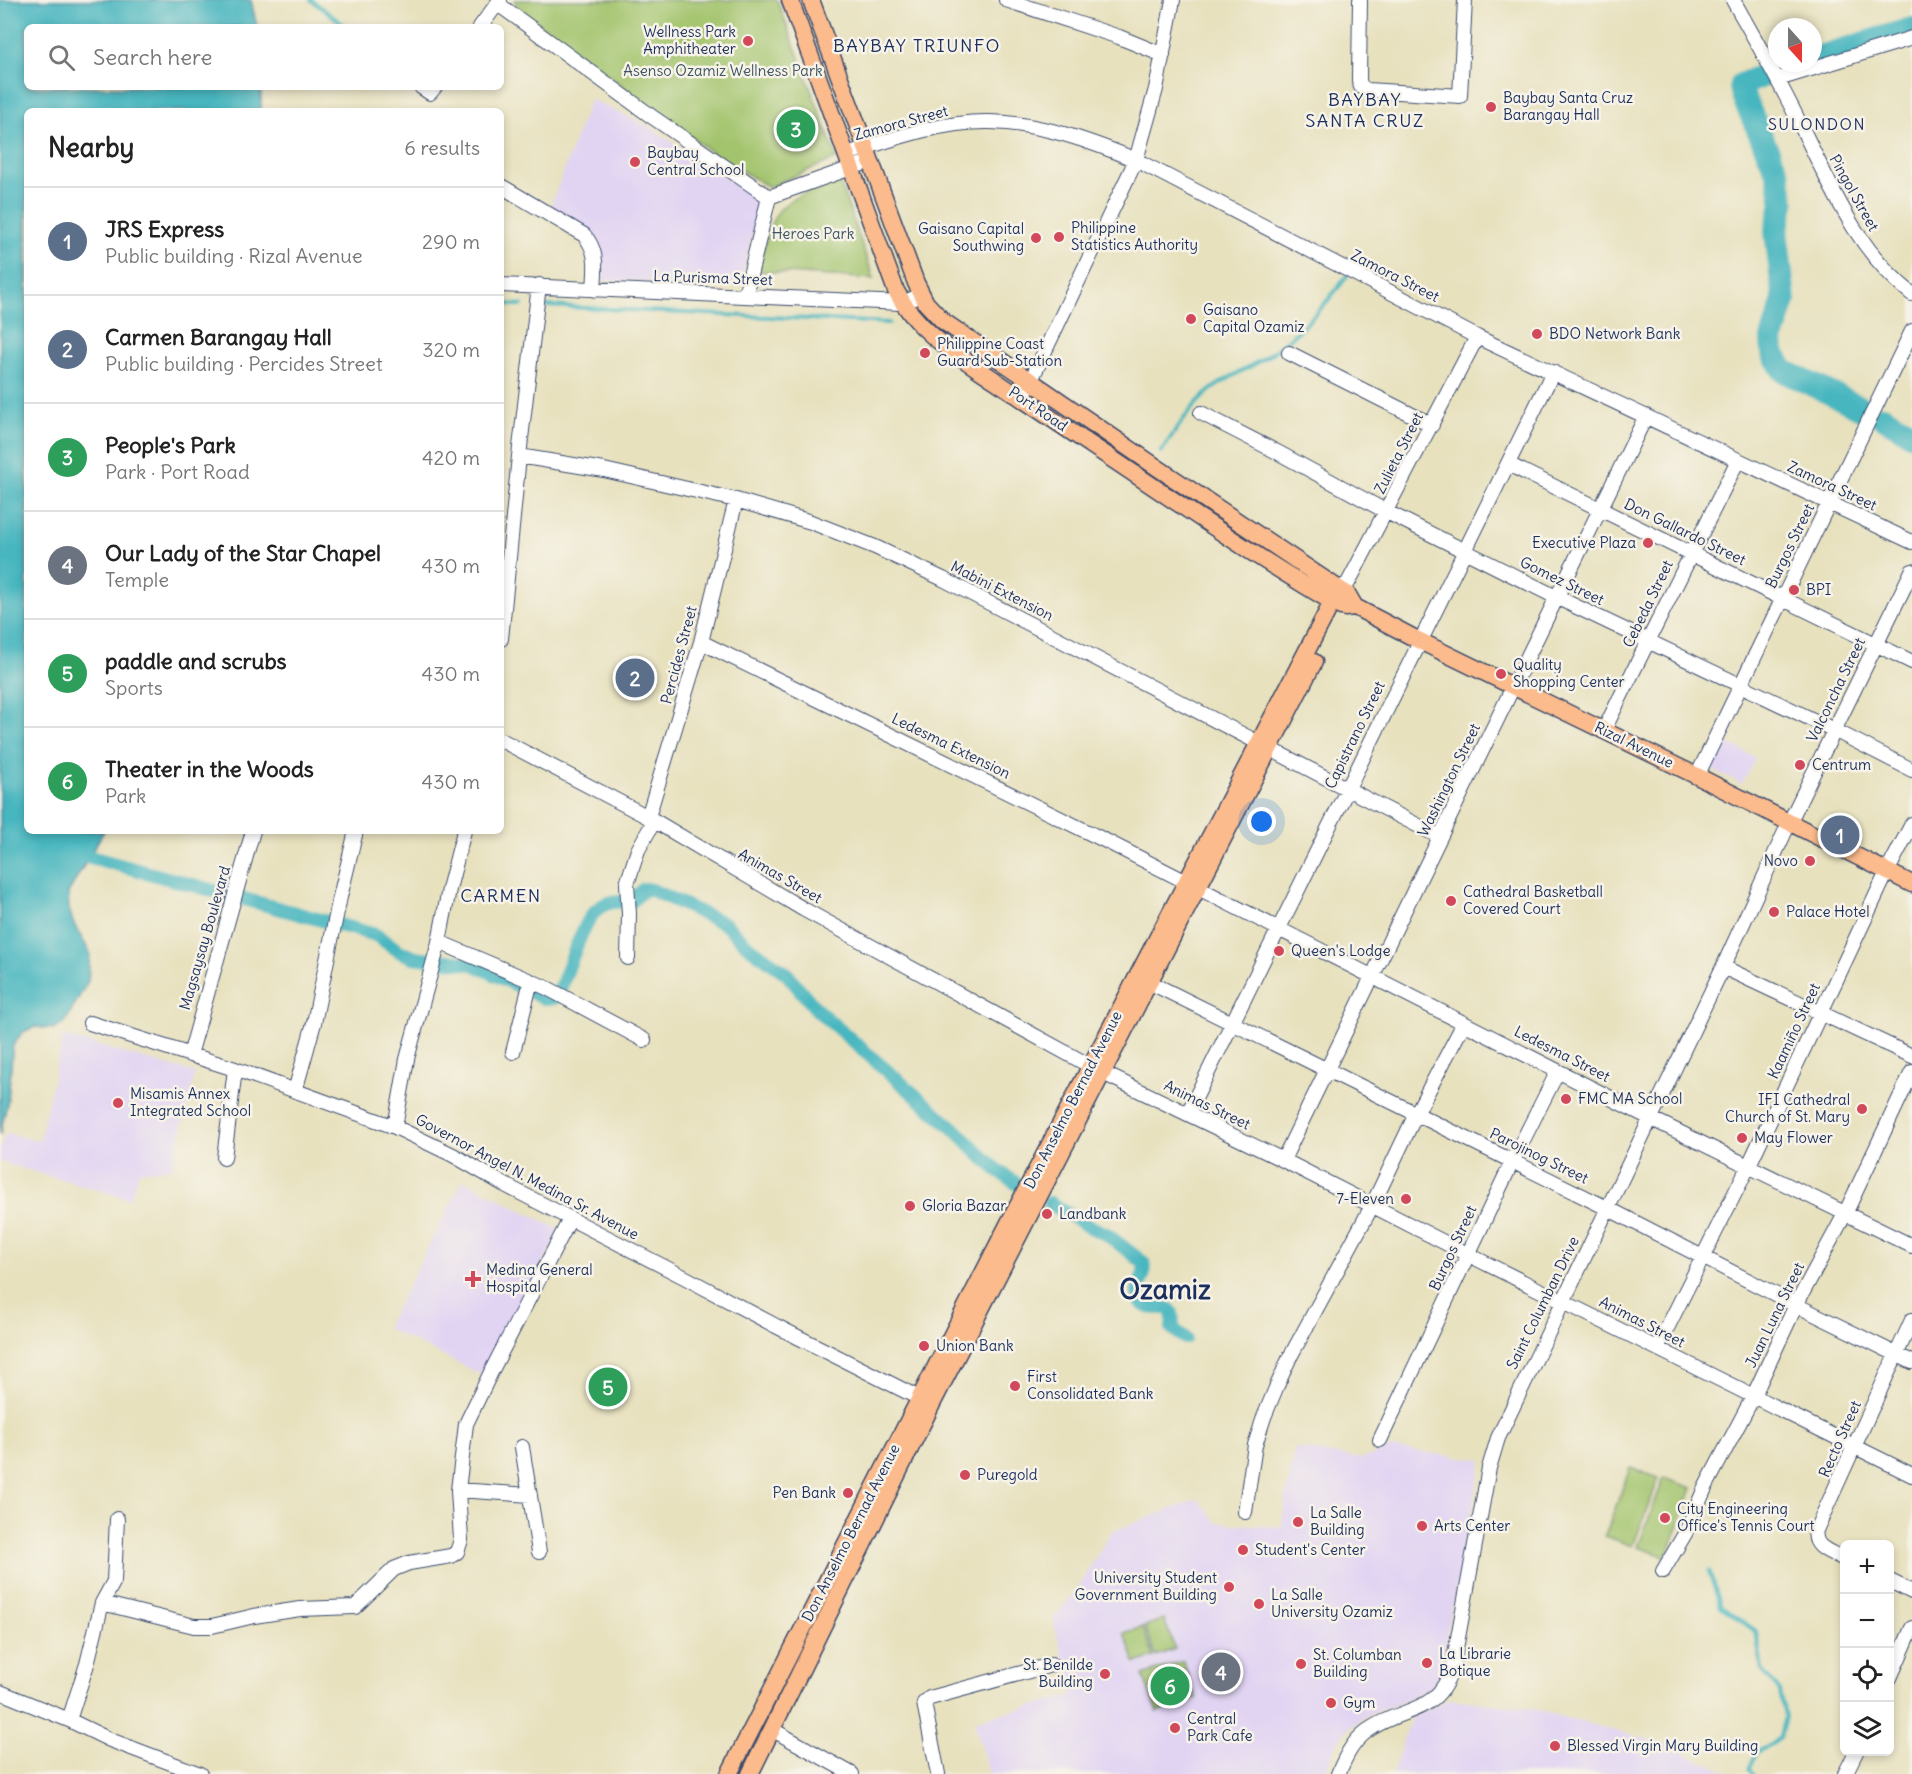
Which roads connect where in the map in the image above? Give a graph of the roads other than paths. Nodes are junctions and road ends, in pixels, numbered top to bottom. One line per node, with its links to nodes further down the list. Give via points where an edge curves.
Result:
1 (790, 0): 15 (main road, Port Road)
2 (811, 0): 13 (main road, Port Road)
3 (1006, 0): 11 (street)
4 (1173, 0): 11 (street)
5 (1360, 0): 6 (street, via 1361,87 1460,96)
6 (1466, 0)
7 (1733, 0): 12 (street, Pingol Street)
8 (499, 2): 9 (street); 17 (street, via 651,116)
9 (482, 24)
10 (1912, 38): 12 (street)
11 (1163, 55): 14 (street)
12 (1778, 79): 21 (street, Pingol Street, via 1847,219 1878,261)
13 (868, 154): 14 (street, Zamora Street, via 944,127 989,122 1070,136); 15 (street, Zamora Street); 22 (main road, Port Road)
14 (1136, 160): 26 (street, Zamora Street); 29 (street)
15 (849, 161): 17 (street, Zamora Street); 24 (main road, Port Road)
16 (504, 188): 20 (street, via 584,235 596,258)
17 (769, 197): 23 (street)
18 (504, 285): 19 (street, La Purisma Street)
19 (539, 285): 20 (street, La Purisma Street); 34 (street)
20 (594, 290): 23 (street, La Purisma Street)
21 (1912, 294)
22 (922, 295): 24 (street, La Purisma Street); 29 (main road, Port Road, via 943,321)
23 (745, 296): 24 (street, La Purisma Street)
24 (903, 303): 30 (main road, Port Road, via 930,334)
25 (1912, 331): 40 (street, Burgos Street)
26 (1478, 337): 28 (street, Zamora Street); 33 (street, Zulieta Street)
27 (1289, 352): 33 (street)
28 (1553, 372): 32 (street, Zamora Street); 36 (street, Capistrano Street)
29 (1031, 382): 30 (street); 37 (main road, Port Road)
30 (1023, 399): 38 (main road, Port Road)
31 (1201, 413): 42 (street, Gomez Street)
32 (1646, 416): 35 (street, Zamora Street); 41 (street, Washington Street)
33 (1432, 425): 42 (street, Zulieta Street)
34 (519, 456): 39 (street, Mabini Extension, via 604,470); 50 (street)
35 (1738, 460): 40 (street, Zamora Street); 45 (street, Cebeda Street)
36 (1508, 464): 41 (street, Don Gallardo Street); 44 (street, Capistrano Street)
37 (1158, 468): 38 (main road); 47 (main road, Port Road)
38 (1148, 483): 47 (main road, Port Road, via 1290,578)
39 (736, 500): 53 (street, Percides Street); 61 (street, Mabini Extension, via 811,522 875,547)
40 (1829, 503): 43 (street, Zamora Street); 49 (street, Burgos Street)
41 (1600, 509): 45 (street, Don Gallardo Street); 48 (street, Washington Street)
42 (1387, 512): 44 (street, Gomez Street); 47 (street, Zulieta Street)
43 (1912, 542)
44 (1465, 551): 48 (street, Gomez Street); 51 (street, Capistrano Street)
45 (1692, 554): 49 (street, Don Gallardo Street); 52 (street, Cebeda Street)
46 (1912, 571): 54 (street, Valconcha Street)
47 (1344, 597): 51 (main road, Rizal Avenue); 61 (main road, Don Anselmo Bernad Avenue)
48 (1556, 597): 52 (street, Gomez Street); 57 (street, Washington Street)
49 (1783, 598): 54 (street, Don Gallardo Street); 56 (street, Burgos Street)
50 (504, 608)
51 (1420, 641): 57 (main road, Rizal Avenue); 64 (street, Capistrano Street)
52 (1648, 641): 56 (street, Gomez Street); 58 (street, Cebeda Street)
53 (701, 642): 65 (street, Percides Street); 73 (street, Ledesma Extension)
54 (1876, 644): 55 (street, Don Gallardo Street); 59 (street, Valconcha Street)
55 (1912, 662)
56 (1741, 685): 59 (street, Gomez Street); 63 (street, Burgos Street)
57 (1512, 686): 58 (main road, Rizal Avenue); 71 (street, Washington Street)
58 (1604, 730): 63 (main road, Rizal Avenue)
59 (1834, 730): 62 (street, Gomez Street); 66 (street, Valconcha Street)
60 (504, 742): 65 (street, Animas Street)
61 (1265, 745): 64 (street, Mabini Extension); 73 (main road, Don Anselmo Bernad Avenue)
62 (1912, 770)
63 (1697, 776): 66 (main road, Rizal Avenue)
64 (1347, 788): 71 (street, Mabini Extension); 75 (street, Capistrano Street)
65 (651, 819): 77 (street, Percides Street, via 629,874); 91 (street, Animas Street, via 803,909)
66 (1789, 823): 72 (main road, Rizal Avenue); 78 (street, Saint Columban Drive)
67 (1912, 824): 72 (street, Kaamiño Street)
68 (252, 834): 88 (street, Magsaysay Boulevard)
69 (355, 834): 95 (street, via 314,1023)
70 (463, 834): 76 (street)
71 (1440, 837): 79 (street, Washington Street)
72 (1887, 872): 74 (main road, Rizal Avenue); 82 (street, Kaamiño Street)
73 (1193, 884): 75 (street, Ledesma Street); 81 (main road, Don Anselmo Bernad Avenue); 91 (main road, Don Anselmo Bernad Avenue)
74 (1912, 884)
75 (1279, 927): 79 (street, Ledesma Street); 84 (street, Capistrano Street)
76 (438, 946): 80 (street); 99 (street, via 407,1059)
77 (628, 958)
78 (1723, 967): 82 (street); 98 (street, Saint Columban Drive)
79 (1374, 977): 85 (street, Ledesma Street); 92 (street, Washington Street)
80 (531, 982): 86 (street); 87 (street)
81 (1149, 982): 84 (street, Parojinog Street); 91 (main road, Don Anselmo Bernad Avenue)
82 (1821, 1012): 89 (street); 103 (street, Kaamiño Street)
83 (90, 1023): 88 (street, Governor Angel N. Medina Sr. Avenue)
84 (1232, 1023): 92 (street, Parojinog Street); 96 (street, Capistrano Street)
85 (1464, 1023): 93 (street, Ledesma Street); 97 (street)
86 (644, 1040)
87 (513, 1052)
88 (190, 1055): 90 (street, Governor Angel N. Medina Sr. Avenue)
89 (1912, 1056)
90 (236, 1069): 95 (street, Governor Angel N. Medina Sr. Avenue); 100 (street)
91 (1097, 1070): 96 (street, Animas Street); 118 (main road, Don Anselmo Bernad Avenue)
92 (1328, 1070): 97 (street, Parojinog Street); 101 (street, Washington Street)
93 (1558, 1071): 98 (street, Ledesma Street); 102 (street, Burgos Street)
94 (1912, 1072): 106 (street, Juan Luna Street)
95 (295, 1090): 99 (street, Governor Angel N. Medina Sr. Avenue)
96 (1188, 1113): 101 (street, Animas Street)
97 (1416, 1114): 102 (street, Parojinog Street); 104 (street)
98 (1650, 1118): 103 (street, Ledesma Street); 105 (street, Saint Columban Drive)
99 (395, 1127): 107 (street, Governor Angel N. Medina Sr. Avenue)
100 (224, 1158)
101 (1283, 1160): 104 (street, Animas Street)
102 (1512, 1162): 105 (street, Parojinog Street); 109 (street, Burgos Street)
103 (1749, 1165): 106 (street, Ledesma Street); 110 (street, Kaamiño Street)
104 (1372, 1206): 109 (street, Animas Street); 125 (street, via 1289,1359 1268,1407 1255,1445)
105 (1607, 1208): 110 (street, Parojinog Street); 111 (street, Saint Columban Drive)
106 (1846, 1212): 108 (street, Ledesma Street); 112 (street, Juan Luna Street)
107 (570, 1219): 118 (street, Governor Angel N. Medina Sr. Avenue); 123 (street, via 466,1424)
108 (1912, 1246)
109 (1469, 1255): 111 (street, Animas Street); 119 (street, Burgos Street)
110 (1704, 1256): 112 (street, Parojinog Street); 114 (street, Kaamiño Street)
111 (1563, 1301): 114 (street, Animas Street); 146 (street, Saint Columban Drive, via 1498,1438 1453,1665 1444,1689 1423,1706 1366,1732 1346,1754)
112 (1796, 1305): 115 (street, Parojinog Street); 117 (street, Juan Luna Street)
113 (1912, 1320): 115 (street, Recto Street)
114 (1658, 1348): 117 (street, Animas Street)
115 (1896, 1354): 116 (street, Parojinog Street); 121 (street, Recto Street)
116 (1912, 1362)
117 (1753, 1397): 121 (street, Animas Street); 129 (street, Juan Luna Street)
118 (925, 1401): 131 (main road, Don Anselmo Bernad Avenue)
119 (1380, 1440)
120 (522, 1447): 124 (street)
121 (1855, 1447): 122 (street, Animas Street); 128 (street, Recto Street, via 1815,1536 1820,1547)
122 (1912, 1475)
123 (458, 1490): 124 (street); 133 (street, via 458,1552 394,1569 355,1607 300,1609 194,1626)
124 (530, 1495): 127 (street)
125 (1245, 1512)
126 (117, 1519): 133 (street, via 114,1581)
127 (539, 1552)
128 (1840, 1557)
129 (1664, 1571)
130 (1894, 1583): 132 (street)
131 (832, 1589): 139 (main road, Don Anselmo Bernad Avenue); 142 (main road, Don Anselmo Bernad Avenue)
132 (1912, 1592)
133 (102, 1604): 138 (street)
134 (1912, 1628): 136 (street)
135 (1051, 1665): 145 (street, via 926,1701)
136 (1894, 1669)
137 (0, 1692): 138 (street)
138 (69, 1720): 141 (street)
139 (772, 1730): 143 (main road, Don Anselmo Bernad Avenue); 144 (street)
140 (1854, 1756): 147 (street)
141 (200, 1774)
142 (729, 1774)
143 (750, 1774)
144 (852, 1774)
145 (939, 1774)
146 (1338, 1774)
147 (1845, 1774)

